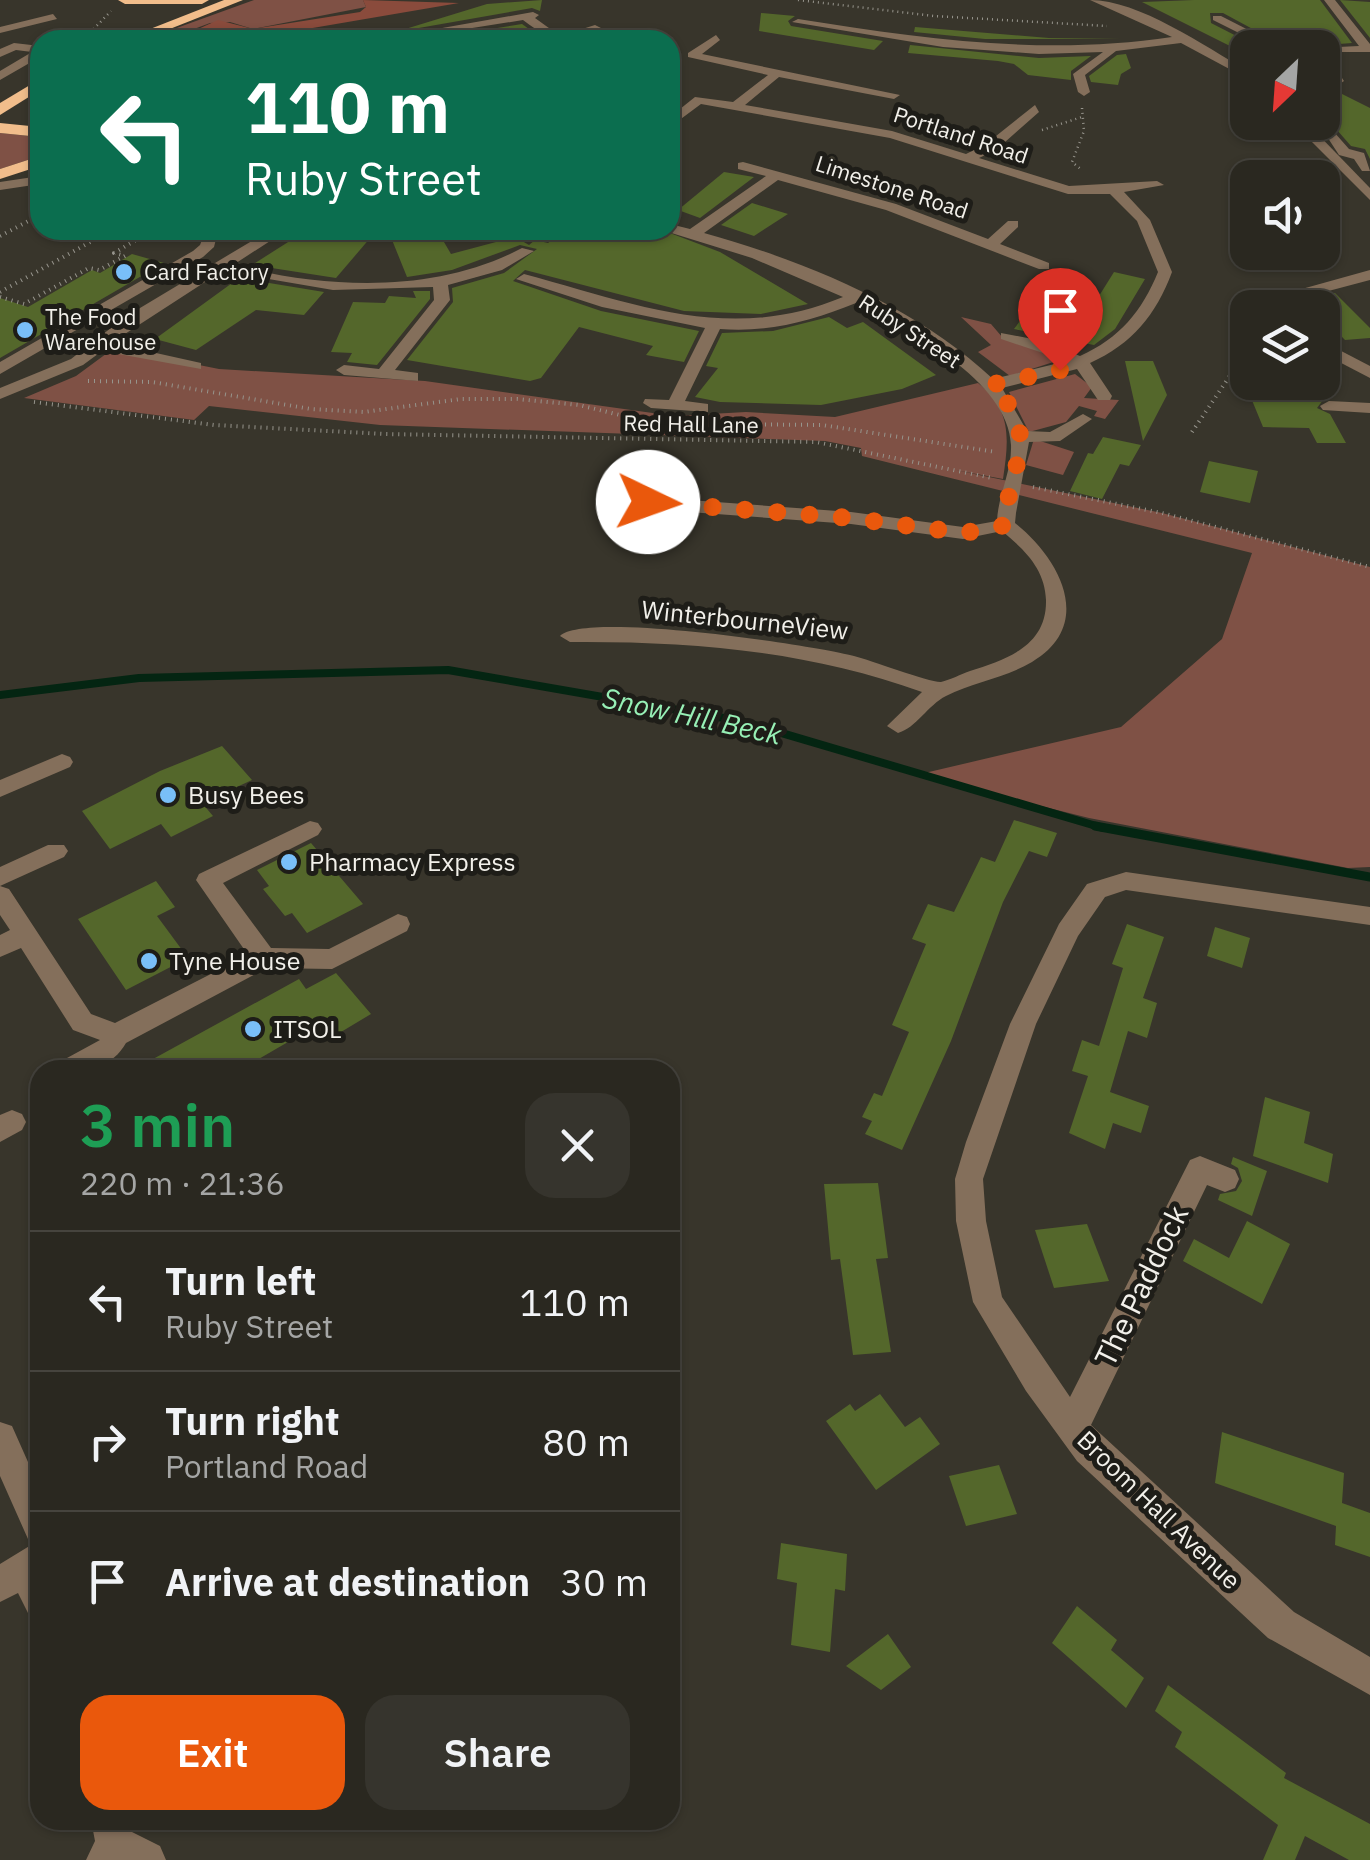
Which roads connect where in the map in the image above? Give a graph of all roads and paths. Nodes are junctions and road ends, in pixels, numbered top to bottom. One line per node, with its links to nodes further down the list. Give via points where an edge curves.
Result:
1 (202, 0): 5 (highway)
2 (236, 0): 8 (highway)
3 (798, 0): 12 (path)
4 (1330, 0): 7 (street); 25 (street)
5 (153, 1): 8 (highway)
6 (1106, 1): 22 (street)
7 (1310, 1)
8 (122, 16): 15 (path)
9 (52, 17): 13 (street)
10 (1217, 18): 19 (street)
11 (798, 22): 27 (street)
12 (1105, 26)
13 (6, 28): 20 (street)
14 (595, 28): 18 (street)
15 (95, 30)
16 (455, 30): 17 (street, via 529,16)
17 (546, 30)
18 (591, 30)
19 (1242, 30)
20 (24, 35)
21 (716, 38): 35 (street, via 692,55)
22 (1184, 39): 28 (street); 30 (street)
23 (4, 49): 26 (street)
24 (1340, 49): 25 (street)
25 (1369, 49)
26 (30, 50)
27 (1028, 52): 28 (street); 36 (street)
28 (1111, 52): 36 (street)
29 (30, 57): 34 (street)
30 (1227, 61): 31 (street); 33 (street)
31 (1230, 61)
32 (0, 62): 34 (street)
33 (1230, 63)
34 (20, 64): 37 (street)
35 (777, 73): 38 (street, via 888,100); 41 (street)
36 (1079, 74): 40 (street)
37 (0, 76)
38 (906, 85)
39 (30, 90): 42 (highway)
40 (1084, 92): 61 (path, via 1084,131 1072,162)
41 (735, 107): 44 (street, Portland Road, via 699,100); 49 (street, Portland Road, via 892,135)
42 (0, 110)
43 (1035, 110): 49 (street, via 992,147)
44 (680, 114)
45 (0, 128): 46 (highway)
46 (30, 130)
47 (1315, 140): 50 (street)
48 (1334, 140): 54 (street)
49 (966, 159): 61 (street, Portland Road, via 1053,187)
50 (1333, 160)
51 (1340, 165): 54 (street)
52 (743, 166): 58 (street, Limestone Road)
53 (1340, 167): 62 (street)
54 (1368, 168)
55 (30, 169): 57 (highway)
56 (30, 171): 59 (street)
57 (0, 174)
58 (778, 174): 66 (street, Limestone Road); 72 (street, Limestone Road)
59 (0, 186)
60 (1157, 186): 61 (street, Portland Road)
61 (1111, 191): 86 (street, via 1143,220 1165,272 1138,324)
62 (1370, 196)
63 (30, 220): 67 (path)
64 (1013, 224): 72 (street, Limestone Road)
65 (680, 231): 66 (street, Ruby Street)
66 (693, 234): 81 (street, Ruby Street)
67 (0, 236)
68 (95, 240): 80 (path)
69 (136, 240): 80 (path, via 114,253 124,256 115,262 89,268 24,304)
70 (209, 240): 88 (street, via 198,254)
71 (263, 240): 74 (street)
72 (991, 245): 75 (street, Limestone Road)
73 (527, 251): 78 (street, via 492,270)
74 (220, 266): 78 (street, via 330,287); 84 (street)
75 (1044, 266)
76 (1370, 275): 79 (street)
77 (524, 279): 82 (street, via 655,318)
78 (440, 280): 90 (street, via 442,300)
79 (1307, 290)
80 (0, 295)
81 (858, 297): 82 (street, via 801,318); 95 (street, Ruby Street, via 944,348)
82 (714, 326): 99 (street)
83 (1007, 336): 86 (street)
84 (97, 345): 87 (street); 92 (street)
85 (1340, 356): 91 (street)
86 (1083, 362): 95 (street); 97 (street)
87 (194, 366)
88 (0, 369)
89 (344, 370): 90 (street)
90 (385, 372): 94 (street)
91 (1370, 373)
92 (52, 374): 96 (street); 104 (path, via 350,411 534,400)
93 (1230, 376): 105 (path)
94 (412, 377)
95 (990, 385): 106 (street, Ruby Street, via 1011,407)
96 (0, 394): 108 (path, Red Hall Lane, via 214,425 816,442)
97 (1104, 396)
98 (652, 403): 99 (street)
99 (675, 405): 102 (street)
100 (1329, 406): 101 (street)
101 (1370, 408)
102 (703, 416): 107 (path, via 823,425)
103 (1083, 419): 106 (street, via 1054,438)
104 (650, 423)
105 (1192, 432)
106 (1020, 436): 108 (street)
107 (996, 452)
108 (1016, 484): 110 (street); 111 (path, Red Hall Lane, via 1162,512)
109 (621, 500): 110 (street, via 964,533)
110 (1006, 525): 115 (street, via 1052,572 1054,628 1037,652)
111 (1370, 567)
112 (598, 611): 114 (street)
113 (570, 636): 114 (street, WinterbourneView)
114 (599, 636): 115 (street, WinterbourneView, via 640,634 826,653)
115 (939, 690): 116 (street)
116 (898, 726)
117 (77, 782): 118 (street, via 57,755)
118 (0, 790)
119 (310, 829): 127 (street, via 208,880)
120 (56, 851): 121 (street)
121 (0, 878)
122 (0, 894): 125 (street)
123 (1370, 916): 131 (street, Broom Hall Avenue, via 1126,881 1096,890 1068,931 1023,1024 969,1179 988,1302)
124 (398, 924): 127 (street, via 332,959)
125 (25, 934): 126 (street); 128 (street, via 82,1022)
126 (0, 947)
127 (264, 958): 128 (street)
128 (117, 1035): 129 (street)
129 (88, 1060)
130 (1226, 1179): 131 (street, The Paddock, via 1200,1168)
131 (1072, 1428): 134 (street, Broom Hall Avenue, via 1282,1625)
132 (0, 1438): 133 (street)
133 (30, 1505)
134 (1370, 1678)

